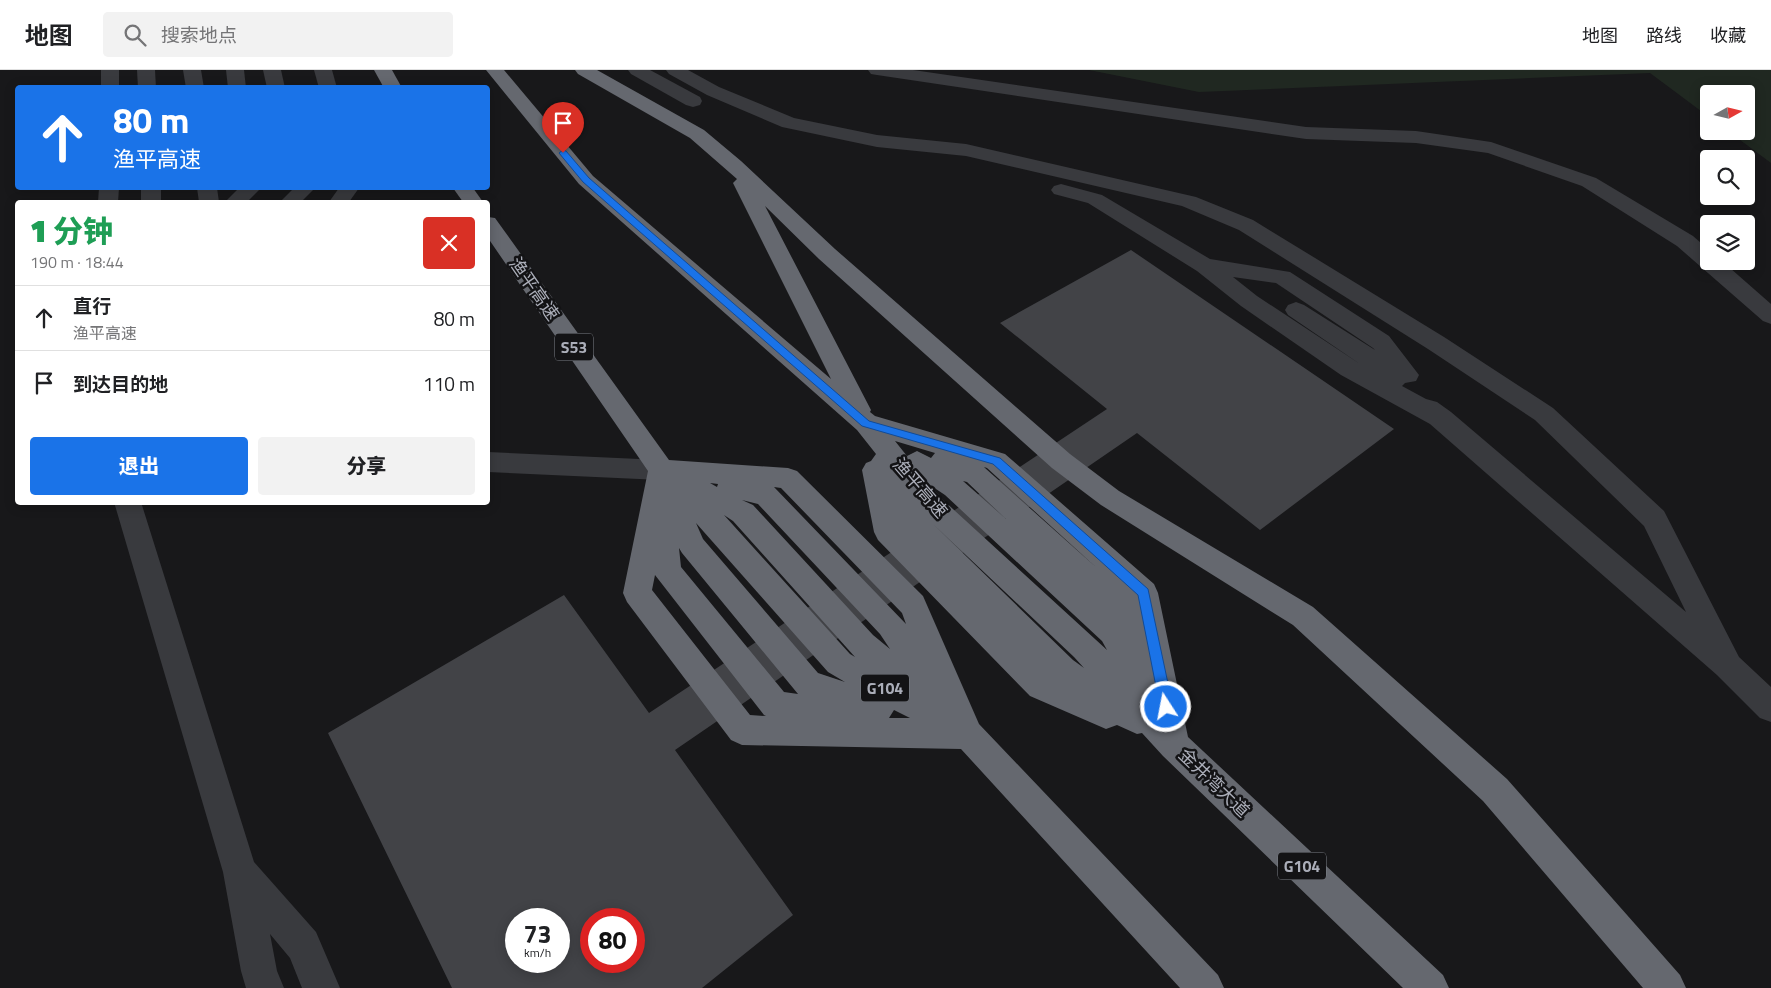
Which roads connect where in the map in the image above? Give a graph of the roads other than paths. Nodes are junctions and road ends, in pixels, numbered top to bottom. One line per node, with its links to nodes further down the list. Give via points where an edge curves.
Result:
1 (110, 70): 12 (street)
2 (146, 70): 13 (street)
3 (192, 70): 14 (street)
4 (235, 70): 15 (street)
5 (272, 70): 16 (street)
6 (323, 70): 17 (street)
7 (495, 70): 27 (highway, 渔平高速, via 586,180)
8 (638, 70): 24 (street, via 691,100 783,139 878,159 967,167 1095,199)
9 (675, 70): 33 (street, via 713,91 789,123 877,141 976,152 1189,201 1246,225 1544,414 1654,519)
10 (877, 70): 25 (street, via 1306,133 1416,137 1491,148 1589,182 1685,241)
11 (595, 72): 18 (highway, via 697,134)
12 (110, 85)
13 (147, 85)
14 (194, 85)
15 (237, 85)
16 (275, 85)
17 (327, 85)
18 (734, 165): 27 (highway); 42 (highway, via 827,254 1060,460 1110,498 1303,616 1495,790)
19 (249, 190): 21 (street)
20 (303, 190): 22 (street)
21 (237, 200)
22 (292, 200)
23 (490, 226): 29 (highway, 渔平高速 / S53)
24 (1205, 266): 26 (street, via 1264,289 1365,355); 26 (street, via 1236,312 1336,381)
25 (1771, 316)
26 (1442, 418): 33 (street)
27 (866, 423): 31 (highway, 渔平高速, via 932,506); 31 (highway, via 976,475); 31 (highway, via 888,532)
28 (490, 462): 29 (street)
29 (661, 470): 32 (highway, 渔平高速 / S53, via 719,528); 35 (highway, via 743,513 862,644); 35 (highway, via 766,495 890,625); 35 (highway, via 692,546 808,684); 35 (highway, via 788,478 913,605); 35 (highway, via 667,571 775,705); 35 (highway, via 637,593 742,730)
30 (128, 505): 37 (street)
31 (970, 523): 36 (highway, 金井湾大道 / G104); 36 (highway, via 1129,615); 36 (highway, via 1041,686)
32 (811, 631): 35 (highway, G104, via 839,663)
33 (1728, 666): 34 (street)
34 (1771, 708)
35 (968, 734): 40 (highway, G104)
36 (1174, 745): 41 (highway, 金井湾大道 / G104)
37 (240, 872): 38 (street); 39 (street, via 303,945)
38 (265, 988)
39 (320, 988)
40 (1204, 988)
41 (1430, 988)
42 (1667, 988)

